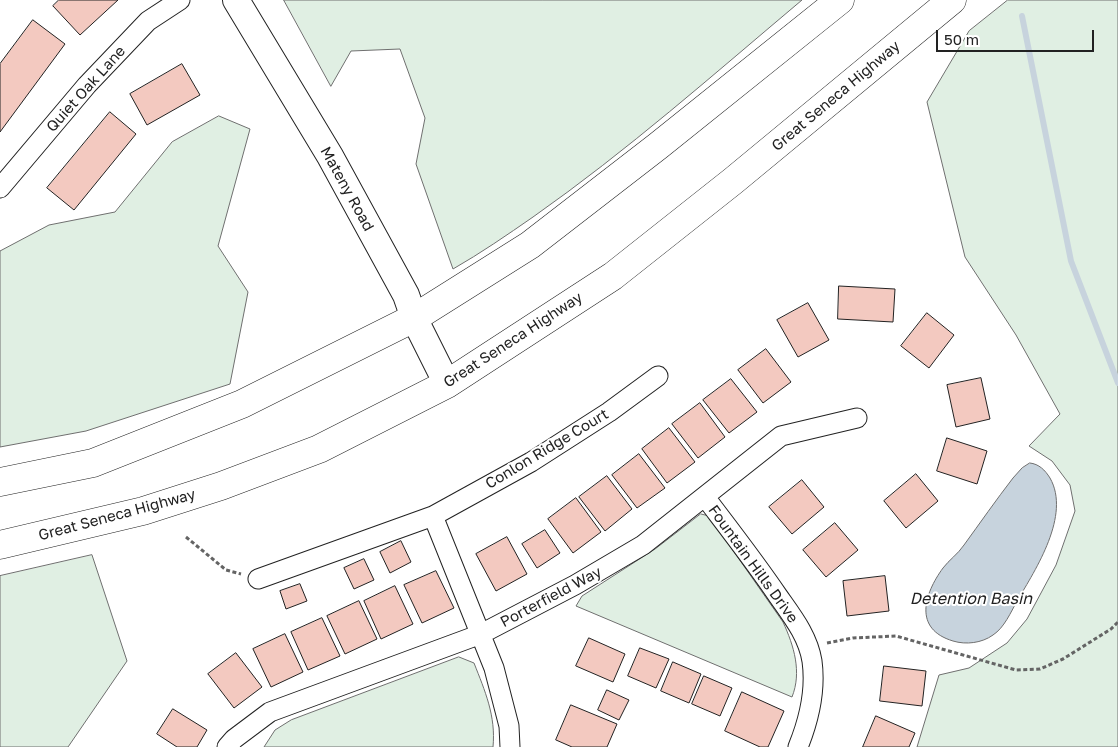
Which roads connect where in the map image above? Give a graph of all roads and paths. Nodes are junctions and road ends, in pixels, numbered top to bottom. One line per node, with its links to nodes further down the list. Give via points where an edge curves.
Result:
1 (180, 0): 5 (street, Quiet Oak Lane, via 148,21 87,86)
2 (236, 0): 6 (street, Mateny Road, via 330,156 406,295)
3 (840, 0): 6 (main road, via 530,245)
4 (952, 0): 8 (main road, Great Seneca Highway, via 734,181 613,276)
5 (0, 188)
6 (414, 318): 8 (street, Mateny Road); 10 (main road, via 242,404 94,462)
7 (658, 376): 12 (street, Conlon Ridge Court, via 531,462)
8 (447, 384): 14 (main road, Great Seneca Highway, via 319,449 221,486 143,511)
9 (857, 418): 11 (street, Porterfield Way, via 781,436)
10 (0, 482)
11 (705, 497): 17 (street, Porterfield Way, via 634,550); 18 (street, Fountain Hills Drive, via 801,629)
12 (433, 516): 15 (street, Conlon Ridge Court); 17 (street)
13 (186, 537): 15 (path, via 226,570)
14 (0, 545)
15 (258, 579)
16 (1118, 622): 18 (path, via 1064,659 1040,669 1016,670 896,636 853,638)
17 (481, 634): 19 (street, Porterfield Way, via 270,712); 20 (street, via 494,668 509,726)
18 (807, 648): 21 (street, Fountain Hills Drive, via 812,660 811,705)
19 (227, 747)
20 (510, 747)
21 (798, 747)

